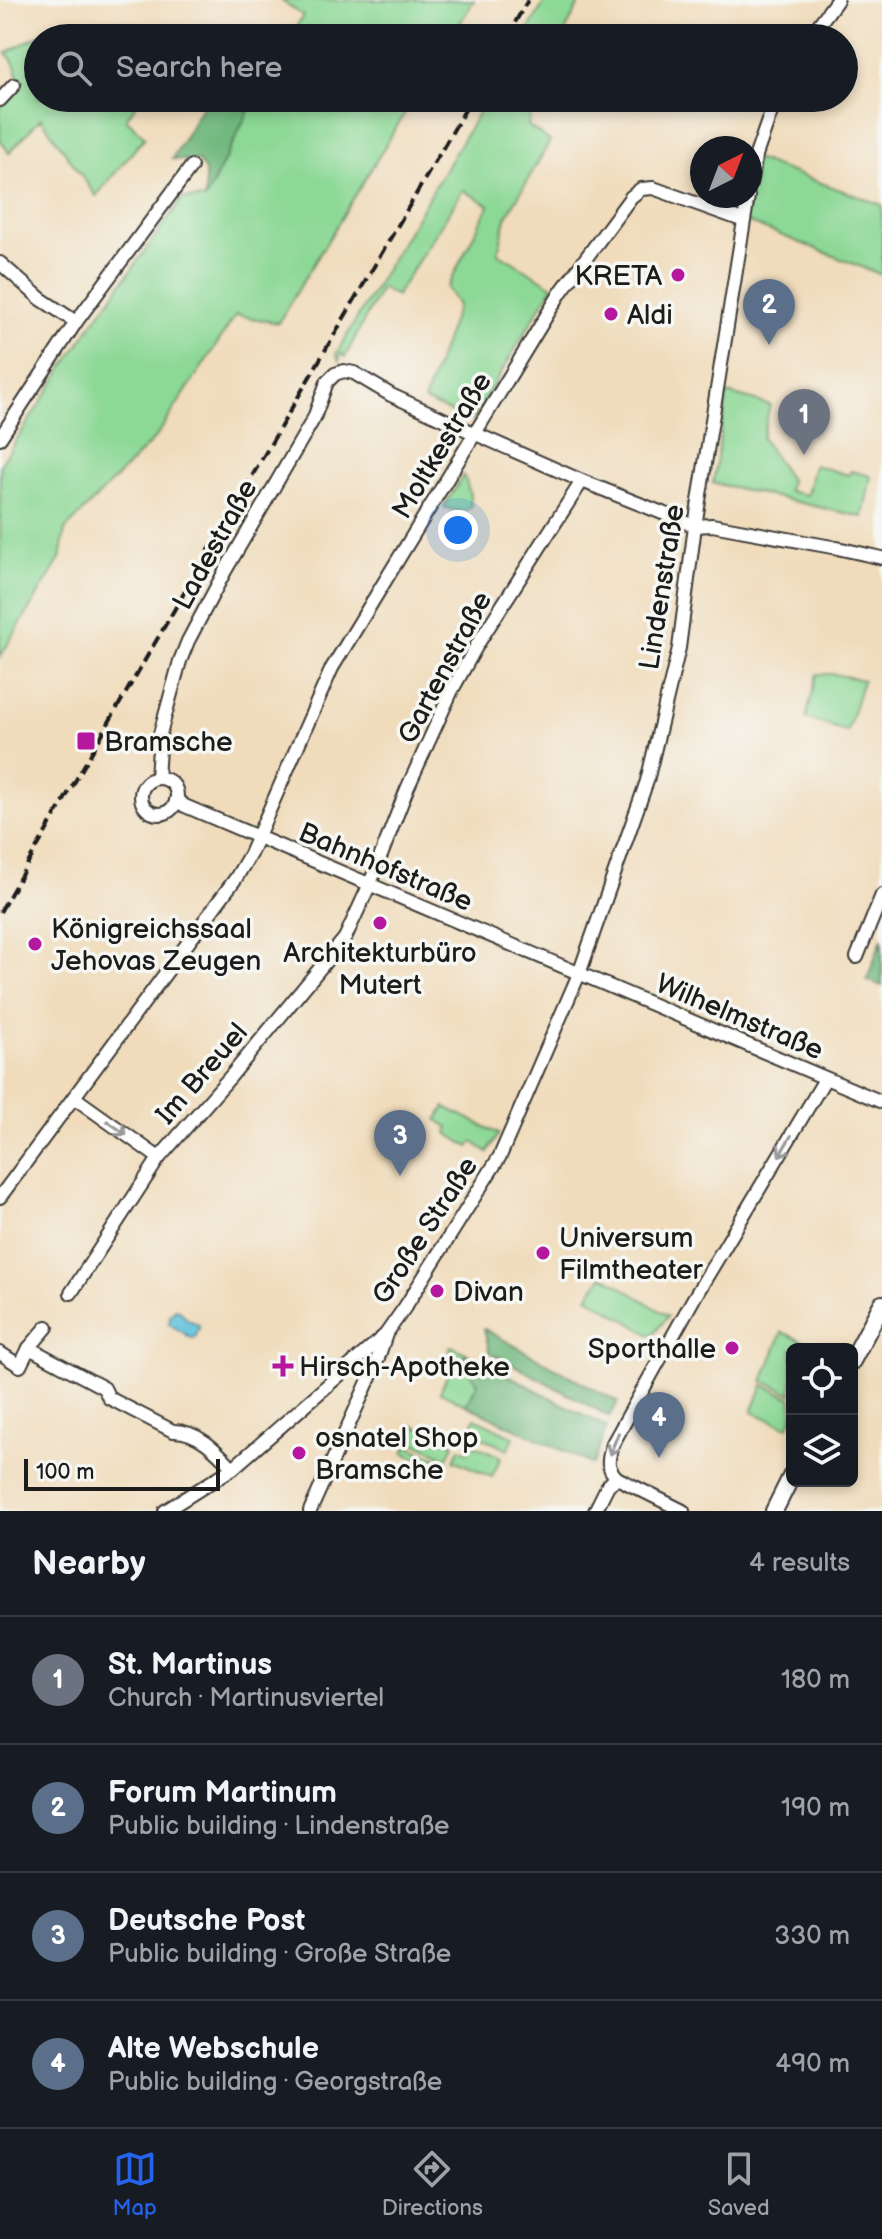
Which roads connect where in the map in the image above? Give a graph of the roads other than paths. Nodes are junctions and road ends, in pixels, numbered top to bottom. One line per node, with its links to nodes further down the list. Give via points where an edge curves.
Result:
1 (837, 0): 2 (street)
2 (819, 24)
3 (14, 85): 4 (street)
4 (0, 100)
5 (771, 112): 6 (street)
6 (762, 138)
7 (191, 167): 11 (street)
8 (745, 208): 9 (street, Lindenstraße)
9 (742, 220): 12 (street, Moltkestraße, via 653,188 634,193 561,292); 15 (street, Lindenstraße)
10 (0, 263): 11 (street)
11 (76, 322): 13 (street)
12 (476, 434): 14 (street); 17 (street, Ladestraße, via 354,373 344,371 327,382 314,418 195,626 160,734); 19 (street, Moltkestraße, via 332,668)
13 (0, 438)
14 (582, 481): 15 (street); 20 (street, Gartenstraße, via 452,690)
15 (695, 526): 16 (street); 23 (street, Lindenstraße, via 679,648 647,781)
16 (882, 558)
17 (157, 778): 18 (street, via 172,784); 18 (street, via 144,785 144,805 161,813)
18 (176, 800): 19 (street, Bahnhofstraße)
19 (257, 836): 20 (street, Bahnhofstraße); 25 (street, Moltkestraße, via 236,878)
20 (369, 886): 23 (street, Bahnhofstraße); 27 (street, Im Breuel, via 340,945)
21 (882, 895): 22 (street)
22 (857, 957)
23 (579, 974): 24 (street, Wilhelmstraße); 32 (street, Große Straße, via 500,1156)
24 (825, 1079): 26 (street, Wilhelmstraße); 37 (street, one-way to 37, via 620,1428 608,1460)
25 (75, 1098): 27 (street, one-way to 27); 28 (street, Moltkestraße)
26 (882, 1102)
27 (159, 1158): 29 (street, Im Breuel)
28 (0, 1197)
29 (71, 1293)
30 (882, 1304): 34 (main road)
31 (47, 1327): 33 (street)
32 (386, 1334): 36 (street); 40 (street, Große Straße)
33 (29, 1348): 35 (street, via 20,1366); 36 (street, via 104,1388 109,1398 173,1431 195,1436)
34 (858, 1350)
35 (0, 1353)
36 (233, 1468): 39 (street)
37 (617, 1478): 41 (street); 42 (street)
38 (786, 1487): 43 (main road)
39 (165, 1511)
40 (310, 1511)
41 (595, 1511)
42 (683, 1511)
43 (774, 1511)

